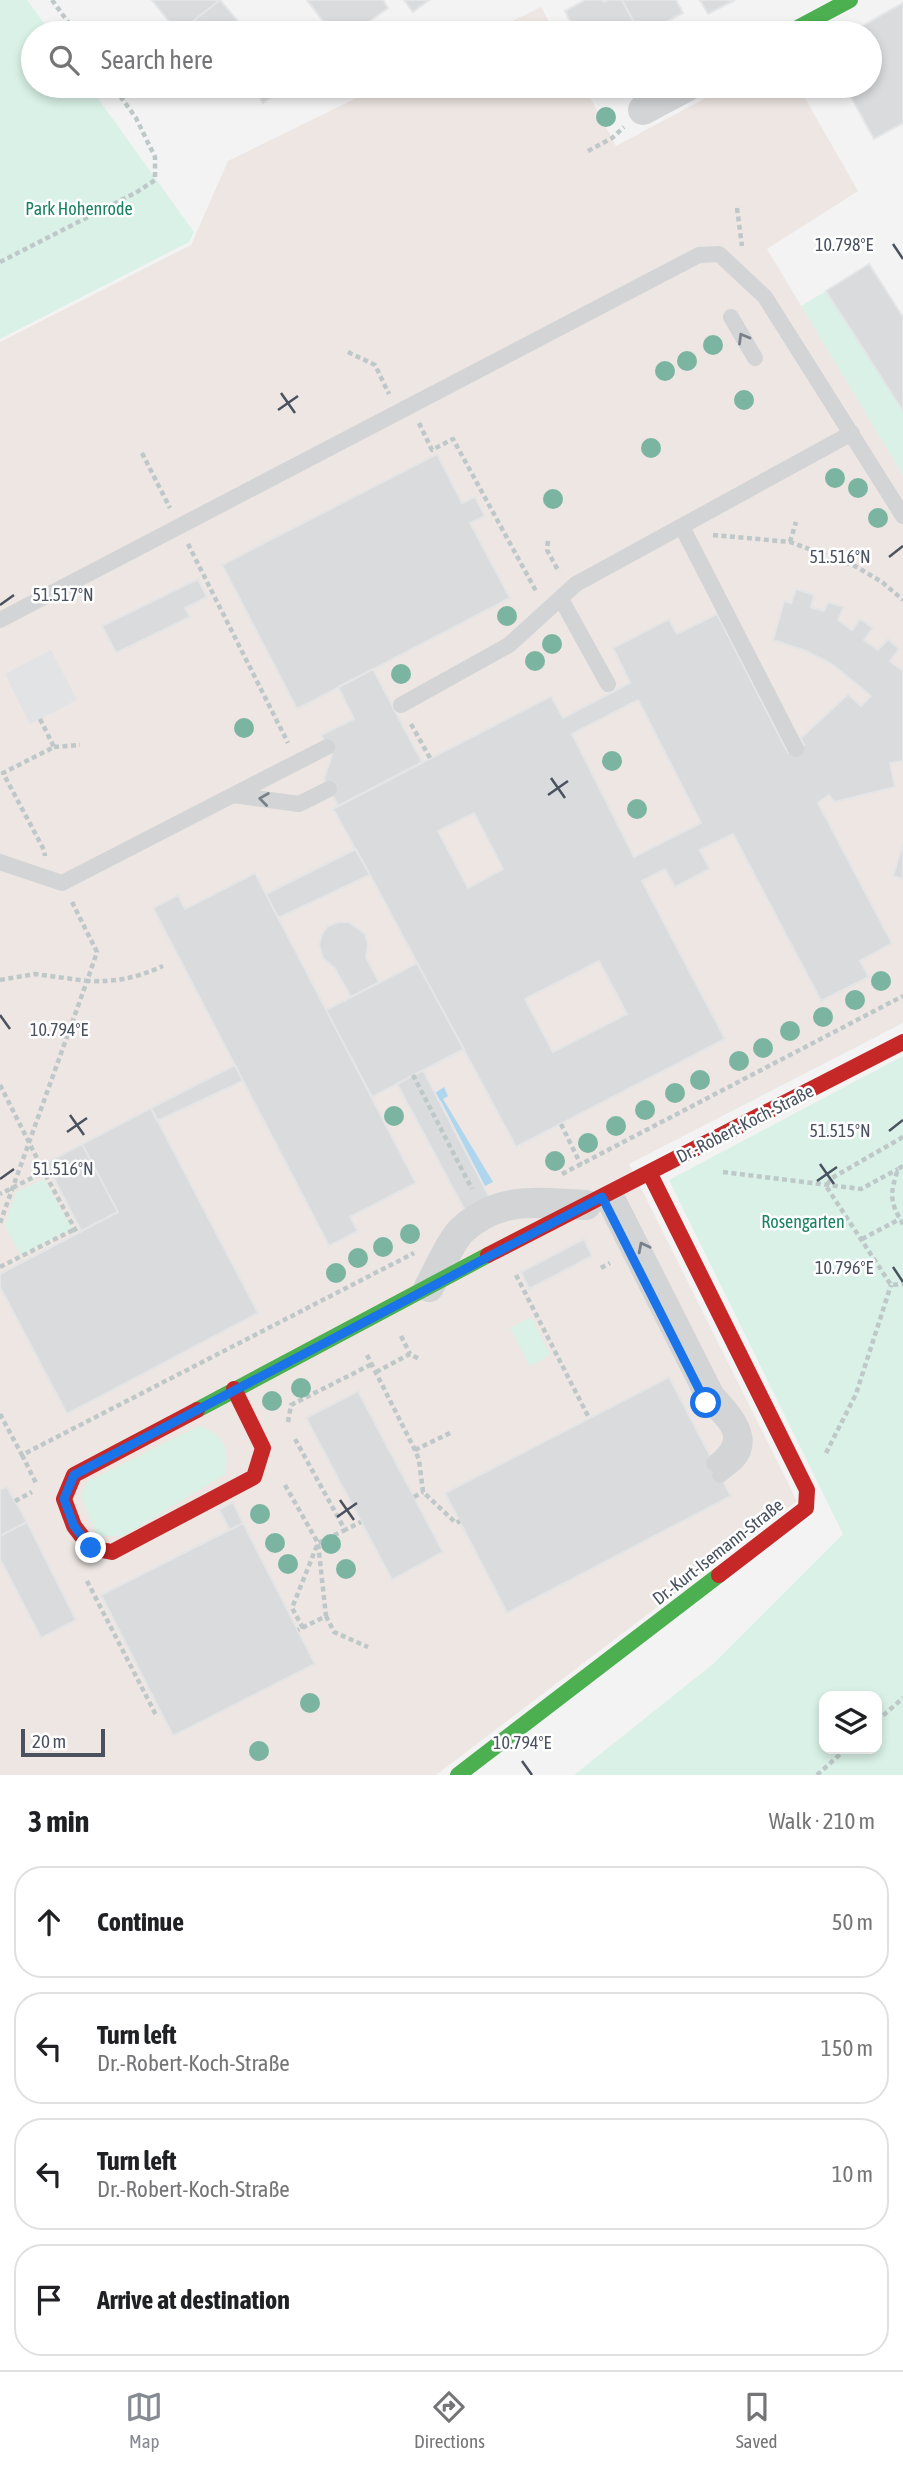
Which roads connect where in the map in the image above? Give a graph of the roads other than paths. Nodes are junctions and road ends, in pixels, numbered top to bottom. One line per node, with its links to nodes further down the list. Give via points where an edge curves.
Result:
1 (850, 0): 2 (street)
2 (811, 21)
3 (666, 98): 4 (street)
4 (643, 110)
5 (731, 317): 6 (lane, one-way to 5)
6 (755, 359)
7 (852, 433): 8 (lane); 9 (lane); 11 (lane, via 765,297 719,254 699,255)
8 (903, 516)
9 (681, 527): 10 (lane, via 576,584); 15 (lane)
10 (566, 594): 12 (lane); 13 (lane, via 509,645)
11 (0, 620)
12 (608, 684)
13 (401, 705)
14 (327, 747): 17 (lane)
15 (796, 749)
16 (329, 789): 17 (lane, one-way to 17, via 299,804)
17 (233, 795): 18 (lane, via 62,883)
18 (0, 862)
19 (903, 1042): 20 (street, Dr.-Robert-Koch-Straße)
20 (650, 1174): 21 (street, Dr.-Robert-Koch-Straße); 25 (street, Dr.-Kurt-Isemann-Straße, via 807,1490 806,1508)
21 (601, 1198): 22 (street, Dr.-Robert-Koch-Straße, via 517,1202 485,1215 460,1231); 24 (lane, via 667,1309 706,1403 726,1422 732,1440)
22 (429, 1287): 23 (street, Dr.-Robert-Koch-Straße)
23 (234, 1389): 23 (street, Dr.-Robert-Koch-Straße, via 263,1448 254,1476 111,1552 91,1548 74,1526 64,1499 74,1475)
24 (717, 1469)
25 (458, 1775)

